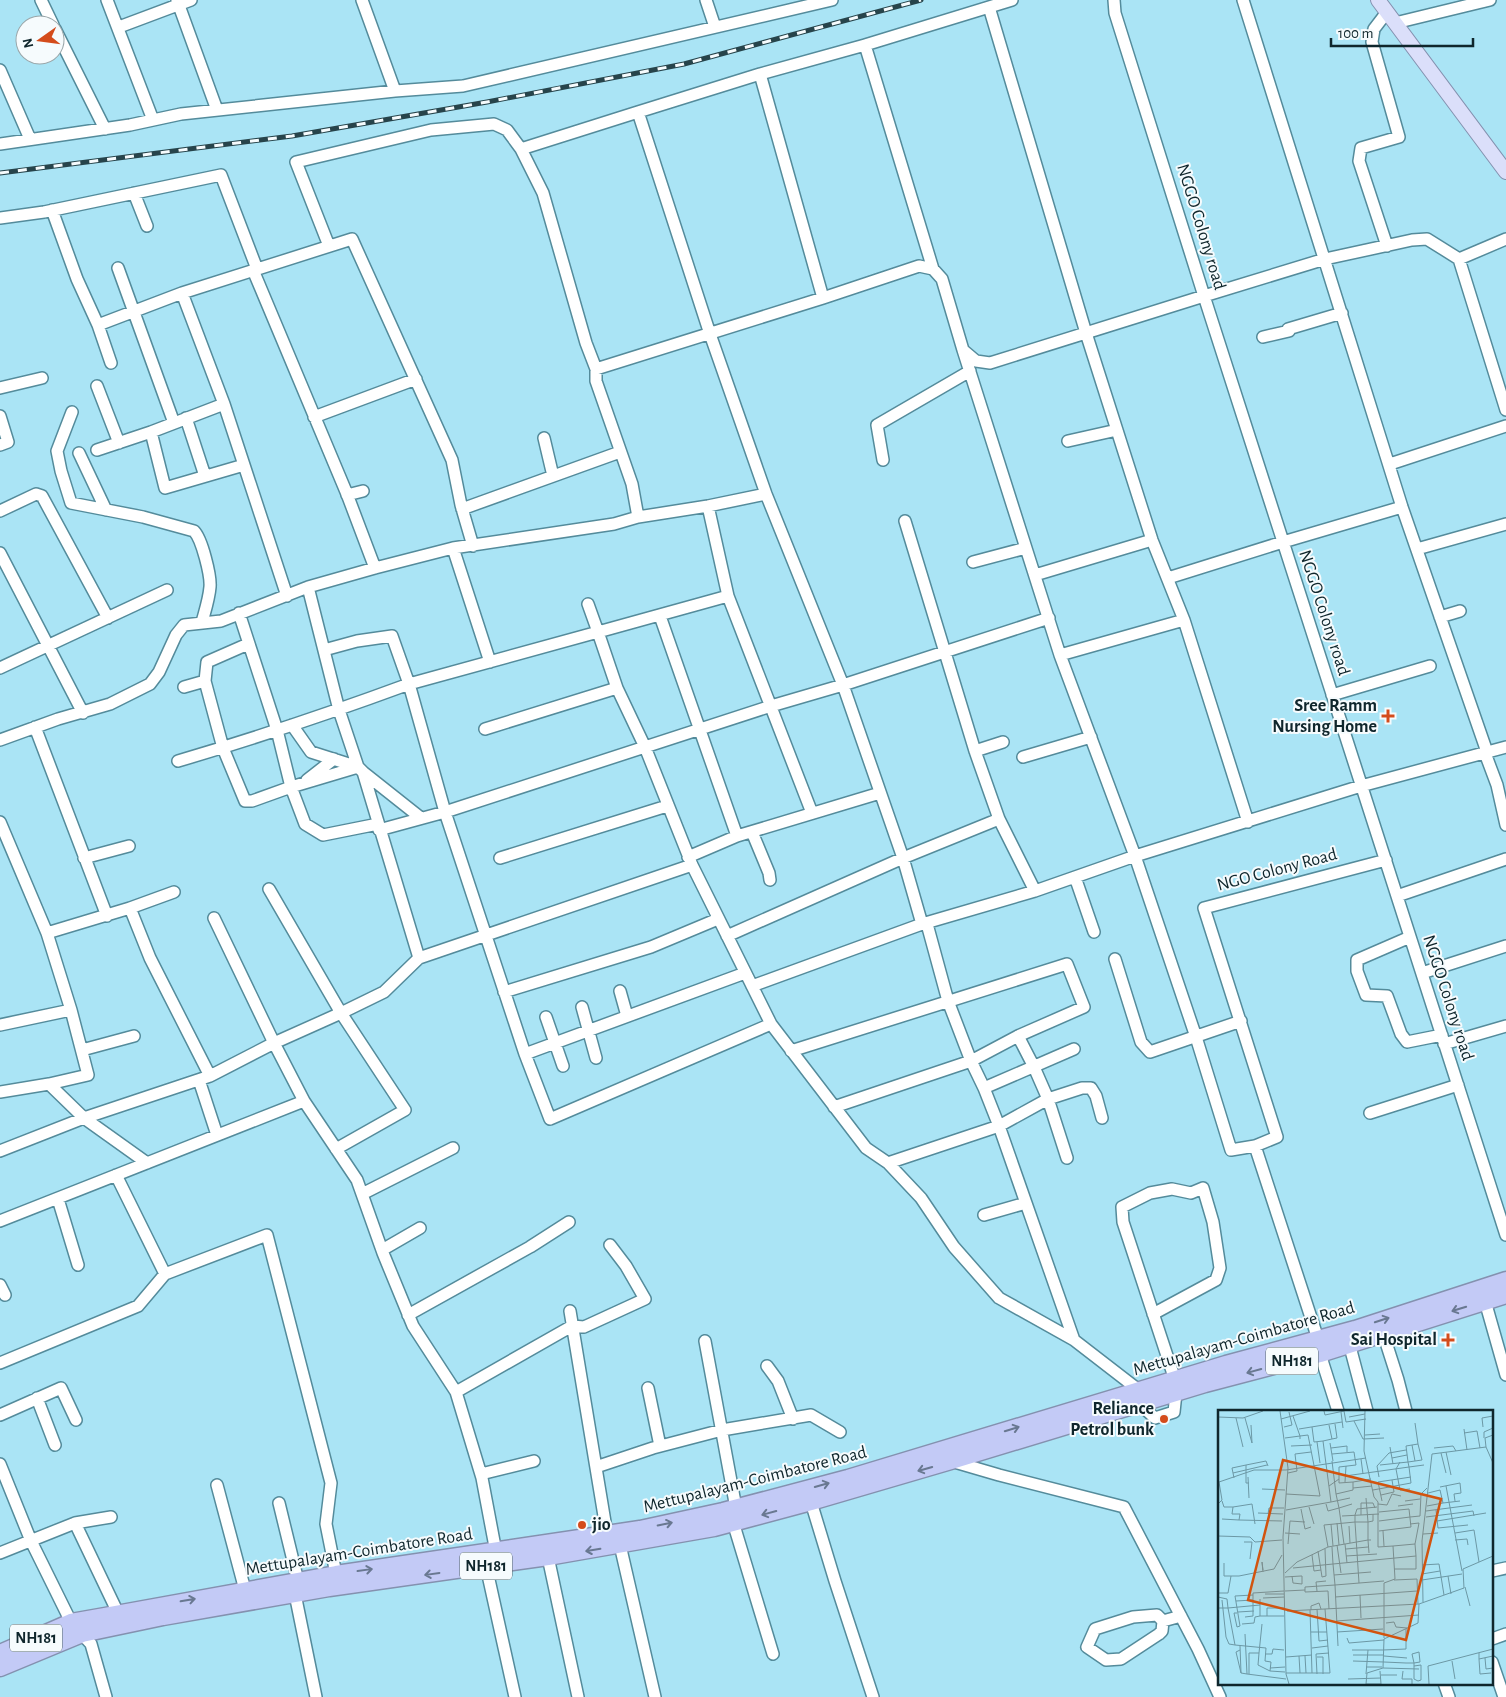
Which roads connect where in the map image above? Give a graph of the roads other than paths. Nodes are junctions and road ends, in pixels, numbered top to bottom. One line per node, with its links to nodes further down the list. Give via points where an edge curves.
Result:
1 (41, 0): 15 (street)
2 (107, 0): 17 (street)
3 (191, 0): 12 (street)
4 (362, 0): 23 (street)
5 (706, 0): 18 (street)
6 (832, 0): 13 (street)
7 (1012, 0): 14 (street)
8 (1114, 0): 45 (street, NGGO Colony road)
9 (1243, 0): 40 (street)
10 (1378, 0): 16 (main road)
11 (1490, 0): 16 (street)
12 (178, 2): 17 (street); 24 (street)
13 (802, 3): 18 (street)
14 (989, 7): 19 (street); 50 (street)
15 (48, 15)
16 (1391, 18): 31 (main road); 38 (street, via 1374,29 1372,42 1399,136 1361,148 1359,161)
17 (119, 27): 26 (street)
18 (715, 27): 23 (street, via 463,86)
19 (865, 44): 22 (street); 42 (street)
20 (65, 49): 27 (street)
21 (0, 70): 28 (street)
22 (760, 74): 25 (street); 46 (street)
23 (395, 91): 24 (street)
24 (216, 110): 26 (street)
25 (638, 112): 30 (street); 51 (street)
26 (153, 120): 27 (street)
27 (105, 129): 28 (street)
28 (30, 139): 29 (street)
29 (0, 144)
30 (521, 149): 37 (street, via 507,130 494,124 431,130 296,162); 55 (street, via 543,193)
31 (1506, 172)
32 (134, 193): 33 (street); 35 (street); 43 (street, via 221,175)
33 (52, 210): 34 (street); 49 (street, via 76,278)
34 (0, 218)
35 (146, 226)
36 (1506, 239): 39 (street)
37 (329, 246): 43 (street); 58 (street, via 352,239)
38 (1387, 246): 39 (street, via 1427,240); 40 (street)
39 (1458, 258): 62 (street)
40 (1325, 259): 45 (street); 48 (street)
41 (118, 268): 47 (street)
42 (933, 268): 46 (street, via 919,266); 53 (street, via 942,279)
43 (255, 270): 44 (street); 65 (street)
44 (182, 293): 47 (street); 61 (street)
45 (1204, 296): 50 (street); 95 (street, NGGO Colony road)
46 (823, 298): 51 (street)
47 (134, 311): 49 (street); 67 (street)
48 (1342, 312): 52 (street); 79 (street)
49 (98, 325): 54 (street)
50 (1086, 333): 53 (street, via 990,363 976,361); 69 (street)
51 (710, 334): 55 (street); 84 (street)
52 (1263, 337)
53 (963, 350): 56 (street)
54 (111, 363)
55 (596, 369): 76 (street, via 596,381)
56 (970, 371): 78 (street, via 877,425); 98 (street)
57 (42, 378): 60 (street)
58 (416, 379): 65 (street); 88 (street, via 452,460)
59 (97, 386): 73 (street)
60 (0, 388)
61 (224, 404): 66 (street); 80 (street)
62 (1506, 410)
63 (72, 412): 89 (street, via 57,451 71,503)
64 (0, 416): 74 (street, via 8,442)
65 (314, 417): 85 (street)
66 (186, 418): 67 (street); 81 (street)
67 (174, 423): 70 (street)
68 (1506, 426): 79 (street)
69 (1117, 430): 72 (street); 94 (street)
70 (151, 432): 73 (street); 81 (street, via 165,488)
71 (544, 438): 82 (street)
72 (1068, 441)
73 (119, 442): 75 (street)
74 (0, 445)
75 (97, 450)
76 (620, 452): 82 (street); 91 (street, via 632,484)
77 (79, 453): 89 (street)
78 (882, 460)
79 (1390, 464): 87 (street)
80 (244, 465): 81 (street); 107 (street)
81 (205, 476)
82 (553, 476): 88 (street)
83 (363, 491): 85 (street)
84 (766, 494): 86 (street); 129 (street)
85 (347, 495): 102 (street)
86 (708, 506): 91 (street); 108 (street)
87 (1402, 507): 95 (street); 99 (street)
88 (462, 509): 96 (street)
89 (106, 510): 117 (street, via 188,528 198,535 211,586)
90 (0, 511): 114 (street, via 36,494 42,496)
91 (638, 517): 96 (street, via 614,524)
92 (905, 521): 122 (street)
93 (1506, 524): 99 (street)
94 (1152, 540): 103 (street); 104 (street)
95 (1283, 542): 104 (street); 132 (street, NGGO Colony road)
96 (473, 546): 97 (street)
97 (453, 548): 102 (street); 124 (street)
98 (1026, 548): 101 (street); 103 (street)
99 (1417, 549): 113 (street)
100 (0, 553): 120 (street)
101 (973, 562)
102 (375, 568): 105 (street)
103 (1035, 575): 115 (street)
104 (1168, 578): 116 (street)
105 (308, 587): 107 (street); 121 (street)
106 (167, 590): 114 (street)
107 (287, 596): 111 (street)
108 (728, 596): 112 (street); 133 (street)
109 (588, 604): 118 (street)
110 (1460, 611): 113 (street)
111 (239, 613): 117 (street, via 220,621); 119 (street)
112 (660, 616): 118 (street); 139 (street)
113 (1440, 617): 148 (street)
114 (108, 618): 120 (street)
115 (1048, 618): 122 (street); 123 (street)
116 (1184, 620): 123 (street); 162 (street)
117 (202, 622): 135 (street, via 184,625 150,684 110,704)
118 (598, 632): 124 (street); 131 (street)
119 (248, 644): 127 (street, via 207,662); 140 (street)
120 (48, 646): 126 (street); 135 (street)
121 (324, 650): 128 (street, via 392,636); 134 (street)
122 (945, 652): 129 (street); 147 (street)
123 (1060, 655): 141 (street)
124 (490, 662): 128 (street)
125 (1430, 666): 132 (street)
126 (0, 668)
127 (205, 681): 130 (street); 146 (street)
128 (409, 684): 134 (street); 157 (street)
129 (843, 685): 133 (street); 155 (street)
130 (184, 687)
131 (617, 688): 138 (street); 144 (street)
132 (1332, 695): 154 (street, NGGO Colony road)
133 (771, 706): 139 (street); 158 (street)
134 (339, 710): 136 (street); 152 (street)
135 (82, 713): 137 (street)
136 (292, 725): 140 (street); 150 (street, via 310,752)
137 (35, 727): 142 (street); 169 (street)
138 (485, 729)
139 (700, 729): 144 (street); 166 (street)
140 (277, 730): 146 (street); 153 (street)
141 (1090, 737): 149 (street); 168 (street)
142 (0, 740)
143 (1002, 742): 147 (street)
144 (645, 747): 156 (street); 157 (street)
145 (1506, 747): 148 (street)
146 (223, 748): 151 (street); 153 (street, via 245,802)
147 (975, 751): 160 (street)
148 (1486, 752): 154 (street); 163 (street)
149 (1023, 757)
150 (334, 759): 152 (street); 153 (street)
151 (178, 761)
152 (360, 770): 153 (street); 159 (street); 164 (street)
153 (296, 785): 164 (street, via 305,824 323,835)
154 (1362, 786): 162 (street); 173 (street, NGGO Colony road)
155 (880, 792): 158 (street); 171 (street)
156 (667, 806): 170 (street); 174 (street)
157 (445, 812): 159 (street); 188 (street)
158 (812, 813): 165 (street)
159 (421, 818): 164 (street)
160 (999, 820): 171 (street); 178 (street)
161 (0, 822): 187 (street)
162 (1248, 822): 168 (street)
163 (1506, 825)
164 (378, 827): 192 (street)
165 (752, 832): 166 (street); 176 (street)
166 (737, 836): 174 (street)
167 (129, 846): 169 (street)
168 (1134, 856): 175 (street); 212 (street)
169 (84, 858): 182 (street)
170 (500, 858)
171 (903, 858): 185 (street); 189 (street)
172 (1506, 859): 180 (street)
173 (1386, 860): 180 (street, NGGO Colony road); 205 (street, NGO Colony Road, via 1204,908)
174 (690, 861): 184 (street); 188 (street)
175 (1075, 877): 178 (street); 186 (street)
176 (770, 880)
177 (270, 889): 202 (street)
178 (1035, 891): 185 (street)
179 (174, 892): 181 (street)
180 (1397, 896): 190 (street, NGGO Colony road)
181 (130, 908): 182 (street); 224 (street)
182 (106, 916): 187 (street)
183 (214, 918): 215 (street)
184 (718, 919): 189 (street); 198 (street, via 651,947)
185 (924, 924): 196 (street); 199 (street)
186 (1094, 932)
187 (47, 933): 201 (street)
188 (485, 935): 192 (street); 198 (street)
189 (727, 936): 194 (street)
190 (1410, 937): 195 (street, NGGO Colony road); 213 (street, via 1357,960 1357,971 1366,995 1388,996 1407,1042)
191 (1506, 946): 195 (street)
192 (419, 958): 202 (street, via 384,992)
193 (1115, 959): 212 (street, via 1141,1042 1150,1052)
194 (745, 972): 196 (street); 203 (street)
195 (1422, 974): 213 (street, NGGO Colony road)
196 (752, 986): 207 (street)
197 (620, 991): 203 (street)
198 (504, 992): 219 (street)
199 (948, 1001): 211 (street, via 1067,964 1084,1007); 218 (street); 221 (street)
200 (582, 1008): 209 (street)
201 (71, 1010): 206 (street); 216 (street)
202 (341, 1013): 215 (street); 239 (street, via 405,1110)
203 (627, 1016): 209 (street)
204 (546, 1017): 214 (street)
205 (1240, 1021): 212 (street); 237 (street, via 1277,1137)
206 (1, 1022)
207 (771, 1024): 218 (street); 219 (street, via 550,1120)
208 (1506, 1026): 213 (street)
209 (588, 1030): 214 (street); 220 (street)
210 (134, 1036): 216 (street)
211 (1018, 1036): 221 (street); 223 (street)
212 (1196, 1037): 237 (street, via 1231,1150)
213 (1443, 1039): 226 (street, NGGO Colony road)
214 (554, 1043): 219 (street); 222 (street)
215 (274, 1044): 224 (street); 230 (street)
216 (82, 1050): 225 (street, via 88,1075)
217 (1074, 1050): 223 (street)
218 (792, 1051): 231 (street)
219 (525, 1054)
220 (596, 1058)
221 (971, 1062): 227 (street); 231 (street)
222 (563, 1066)
223 (1034, 1066): 227 (street); 229 (street)
224 (204, 1078): 233 (street); 236 (street)
225 (50, 1084): 228 (street); 233 (street)
226 (1458, 1085): 232 (street); 252 (street, NGGO Colony road)
227 (984, 1088): 235 (street)
228 (0, 1092)
229 (1048, 1099): 234 (street, via 1090,1088 1096,1096); 235 (street); 241 (street)
230 (304, 1100): 236 (street); 239 (street)
231 (834, 1107): 243 (street, via 866,1148)
232 (1370, 1113)
233 (84, 1118): 240 (street); 242 (street)
234 (1102, 1118)
235 (999, 1126): 243 (street); 247 (street)
236 (217, 1135): 242 (street)
237 (1255, 1146): 268 (street)
238 (452, 1148): 245 (street)
239 (336, 1149): 245 (street, via 357,1180)
240 (0, 1151)
241 (1067, 1158)
242 (147, 1162): 244 (street)
243 (888, 1163): 265 (street, via 921,1198 954,1247 999,1298)
244 (116, 1175): 246 (street); 256 (street)
245 (362, 1194): 254 (street)
246 (58, 1199): 249 (street); 255 (street)
247 (1026, 1203): 248 (street); 265 (street)
248 (984, 1215)
249 (0, 1221)
250 (568, 1222): 262 (street, via 530,1247)
251 (420, 1228): 254 (street)
252 (1506, 1235)
253 (610, 1245): 263 (street, via 651,1300 584,1327)
254 (382, 1250): 262 (street)
255 (78, 1265)
256 (165, 1274): 269 (street, via 138,1306); 305 (street, via 267,1235 331,1483 326,1524)
257 (1506, 1280): 268 (highway, Mettupalayam-Coimbatore Road / NH181, one-way to 257)
258 (1506, 1295): 259 (highway, NH181)
259 (1486, 1301): 264 (highway, NH181, one-way to 264); 271 (street)
260 (570, 1310): 263 (street)
261 (1153, 1314): 261 (street, via 1123,1222 1122,1207 1150,1192 1172,1189 1191,1193 1203,1188 1213,1222 1220,1268 1216,1280); 272 (street)
262 (408, 1315): 274 (street)
263 (572, 1326): 274 (street); 291 (street)
264 (1382, 1333): 267 (highway, NH181); 279 (street)
265 (1074, 1340): 275 (street)
266 (706, 1341): 283 (street)
267 (1349, 1343): 268 (highway, NH181); 278 (street)
268 (1319, 1346): 272 (highway, Mettupalayam-Coimbatore Road / NH181); 277 (street)
269 (0, 1363)
270 (767, 1366): 281 (street, via 778,1381)
271 (1506, 1375)
272 (1175, 1387): 275 (highway, Mettupalayam-Coimbatore Road / NH181); 275 (street, via 1174,1412 1155,1418 1145,1409)
273 (648, 1388): 286 (street)
274 (456, 1392): 292 (street)
275 (1141, 1397): 287 (highway, Mettupalayam-Coimbatore Road / NH181)
276 (37, 1398): 280 (street); 282 (street, via 61,1388); 285 (street)
277 (1338, 1410)
278 (1367, 1410)
279 (1406, 1410)
280 (0, 1415)
281 (793, 1419): 283 (street); 284 (street, via 811,1415)
282 (76, 1420)
283 (722, 1430): 286 (street); 296 (street)
284 (840, 1432)
285 (55, 1445)
286 (660, 1446): 291 (street)
287 (968, 1449): 289 (highway, NH181); 296 (highway, Mettupalayam-Coimbatore Road / NH181, one-way to 287, via 848,1478)
288 (534, 1461): 292 (street)
289 (951, 1461): 294 (highway, NH181, one-way to 294); 309 (street, via 1124,1506)
290 (0, 1464): 300 (street)
291 (596, 1467): 299 (street)
292 (481, 1474): 301 (street)
293 (217, 1485): 307 (street)
294 (811, 1502): 296 (highway, NH181, one-way to 296); 324 (street)
295 (279, 1503): 306 (street)
296 (735, 1515): 299 (highway, Mettupalayam-Coimbatore Road / NH181); 315 (street)
297 (111, 1518): 298 (street)
298 (75, 1523): 300 (street); 308 (street)
299 (614, 1540): 301 (highway, Mettupalayam-Coimbatore Road / NH181); 303 (highway, NH181, one-way to 303); 323 (street)
300 (31, 1541): 302 (street); 311 (street)
301 (496, 1552): 305 (highway, Mettupalayam-Coimbatore Road / NH181, one-way to 301)
302 (0, 1553)
303 (548, 1557): 304 (highway, NH181); 322 (street)
304 (486, 1566): 306 (highway, NH181, one-way to 306); 321 (street)
305 (336, 1574): 306 (highway, Mettupalayam-Coimbatore Road / NH181)
306 (296, 1588): 307 (highway, Mettupalayam-Coimbatore Road / NH181); 311 (highway, NH181, via 163,1617); 320 (street)
307 (245, 1590): 308 (highway, Mettupalayam-Coimbatore Road / NH181, one-way to 307)
308 (118, 1613): 311 (highway, Mettupalayam-Coimbatore Road / NH181)
309 (1181, 1616): 310 (street); 325 (street)
310 (1163, 1621): 310 (street, via 1159,1634 1121,1659 1106,1660 1087,1647 1095,1629 1133,1617 1157,1615)
311 (76, 1628): 314 (highway, Mettupalayam-Coimbatore Road / NH181); 316 (highway, NH181); 319 (street, via 90,1644)
312 (1506, 1634): 313 (street)
313 (1494, 1638)
314 (0, 1653)
315 (773, 1654)
316 (0, 1668)
317 (1494, 1668): 327 (street)
318 (1444, 1684): 326 (street)
319 (106, 1697)
320 (316, 1697)
321 (515, 1697)
322 (578, 1697)
323 (655, 1697)
324 (873, 1697)
325 (1220, 1697)
326 (1449, 1697)
327 (1504, 1697)

